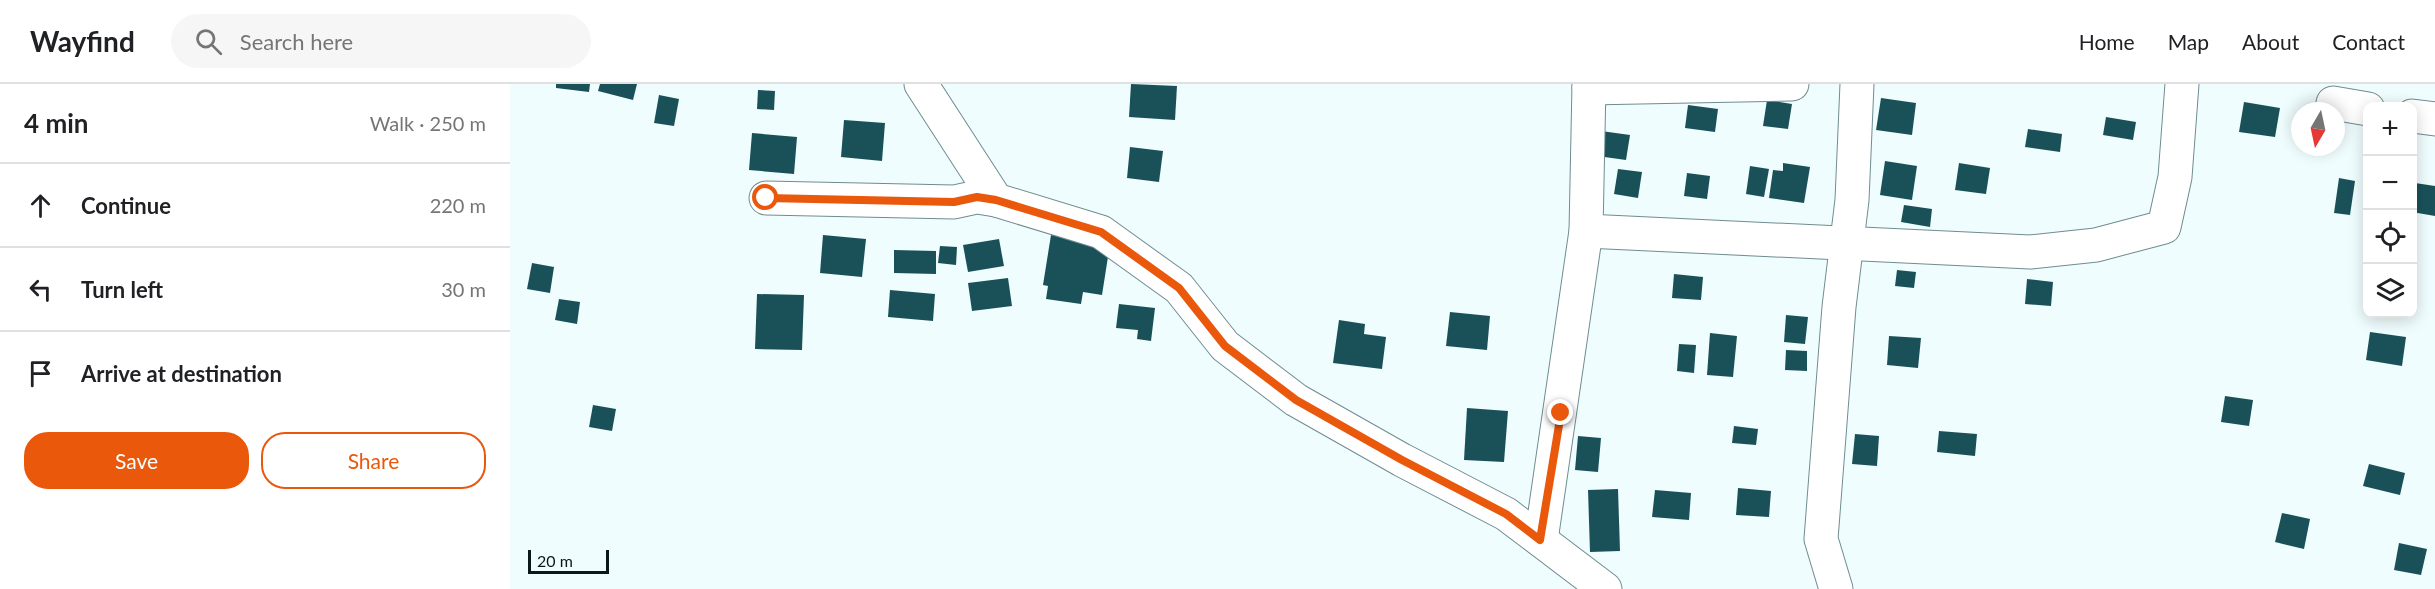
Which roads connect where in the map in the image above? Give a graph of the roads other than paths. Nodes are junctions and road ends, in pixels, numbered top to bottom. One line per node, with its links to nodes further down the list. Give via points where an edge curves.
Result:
1 (921, 84): 11 (street)
2 (1792, 84): 5 (street)
3 (1857, 84): 13 (street)
4 (2182, 84): 13 (street, via 2175,177 2164,227 2096,245 2030,252)
5 (1589, 86): 12 (street)
6 (2345, 105): 7 (street)
7 (2363, 108)
8 (2417, 117): 9 (street)
9 (2435, 119)
10 (766, 198): 11 (street)
11 (996, 200): 14 (street, via 1101,232 1179,288 1225,346 1296,400 1506,514)
12 (1586, 231): 13 (street); 14 (street)
13 (1847, 244): 16 (street, via 1821,539)
14 (1540, 540): 15 (street)
15 (1605, 589)
16 (1836, 589)

